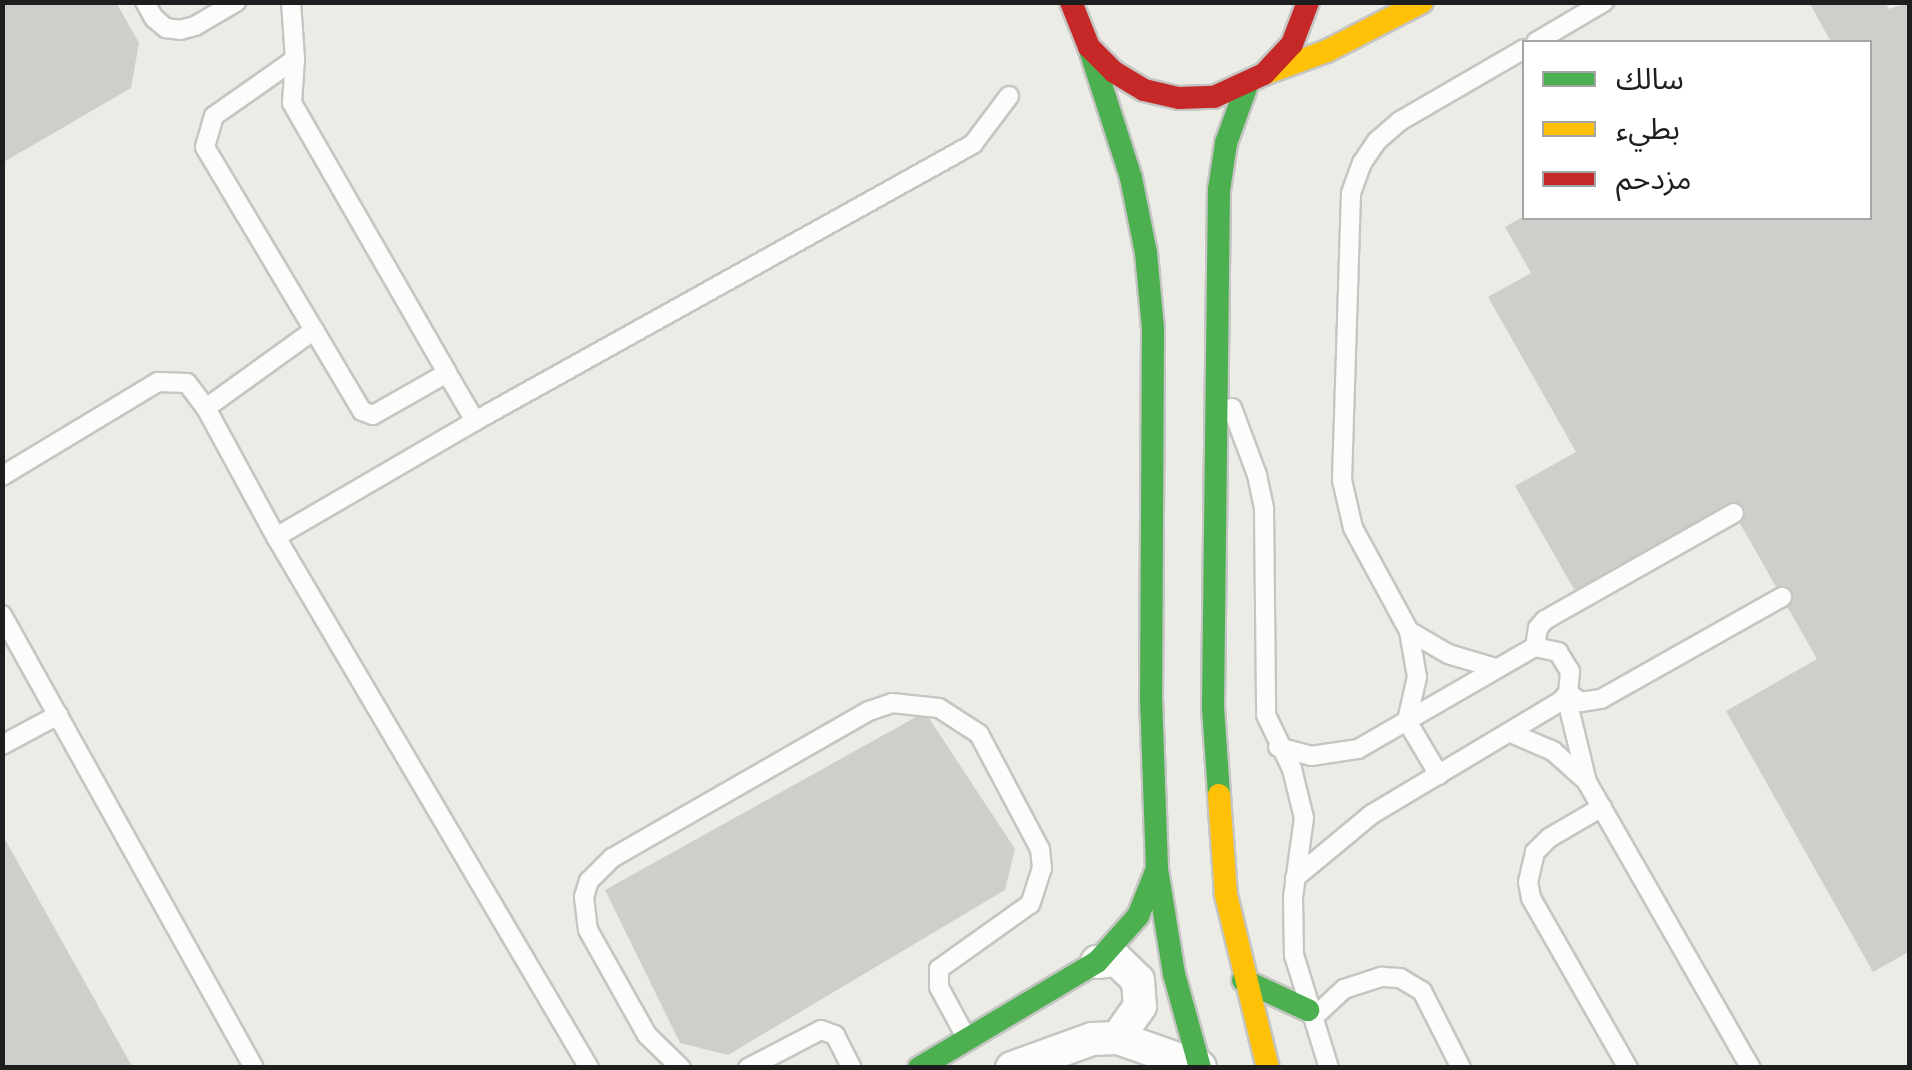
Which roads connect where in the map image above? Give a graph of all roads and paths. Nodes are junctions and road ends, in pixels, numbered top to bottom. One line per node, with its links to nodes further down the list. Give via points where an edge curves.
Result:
1 (145, 2): 2 (lane, via 166,28 180,30)
2 (236, 2)
3 (292, 2): 11 (lane)
4 (1071, 2): 9 (street)
5 (1308, 2): 12 (street, via 1292,44)
6 (1422, 2): 12 (street)
7 (1604, 2): 8 (lane)
8 (1539, 40)
9 (1089, 47): 12 (street, via 1129,81 1178,98 1214,97); 38 (street, via 1131,178 1153,328)
10 (1522, 50): 26 (lane, via 1400,122 1362,163 1351,193 1342,480 1354,528)
11 (296, 59): 13 (lane); 15 (lane)
12 (1256, 79): 18 (street, via 1226,144 1219,190)
13 (263, 84): 15 (lane); 16 (lane, via 214,116 205,147)
14 (1009, 96): 20 (lane, via 973,144)
15 (292, 103): 17 (lane)
16 (314, 330): 17 (lane, via 362,411 373,416); 19 (lane)
17 (447, 373): 20 (lane)
18 (1216, 380): 34 (lane, via 1246,442 1264,509 1264,698); 41 (street, via 1212,707 1226,895)
19 (206, 408): 21 (lane, via 187,383 158,382); 23 (lane)
20 (475, 421): 23 (lane)
21 (2, 476)
22 (1734, 513): 27 (lane, via 1545,620)
23 (276, 537): 47 (lane)
24 (1782, 598): 29 (lane, via 1601,699 1581,702)
25 (2, 615): 30 (lane)
26 (1409, 631): 28 (lane, via 1448,654); 31 (lane, via 1417,676)
27 (1535, 647): 28 (lane); 29 (lane, via 1566,660)
28 (1496, 668): 31 (lane)
29 (1567, 695): 32 (lane); 36 (lane)
30 (58, 715): 33 (lane); 46 (lane)
31 (1407, 721): 34 (lane, via 1344,754 1311,756); 35 (lane)
32 (1510, 733): 35 (lane); 36 (lane, via 1552,751)
33 (2, 746)
34 (1278, 746): 39 (lane, via 1292,768 1304,818)
35 (1439, 775): 39 (lane, via 1357,824)
36 (1587, 782): 37 (lane)
37 (1602, 807): 57 (lane, via 1549,838 1536,852 1528,882); 58 (lane)
38 (1156, 869): 40 (street, via 1138,916); 45 (street, via 1174,974)
39 (1294, 878): 42 (lane, via 1294,955)
40 (1097, 962): 43 (street, via 1117,960 1138,980 1140,1006); 44 (street)
41 (1243, 980): 42 (street); 54 (street)
42 (1310, 1016): 55 (lane); 56 (lane, via 1344,989 1382,977 1413,984)
43 (1118, 1038): 45 (street); 52 (street, via 1092,1039); 53 (lane)
44 (968, 1039): 48 (lane, via 939,987 939,969 1030,904 1042,868 1040,849 979,734 939,708 892,703 869,710 612,858 589,881 588,930 657,1050); 51 (street)
45 (1200, 1067)
46 (254, 1068)
47 (588, 1068)
48 (681, 1068)
49 (748, 1068): 50 (lane, via 821,1030 835,1036)
50 (852, 1068)
51 (919, 1068)
52 (1012, 1068)
53 (1149, 1068)
54 (1268, 1068)
55 (1330, 1068)
56 (1461, 1068)
57 (1628, 1068)
58 (1751, 1068)

